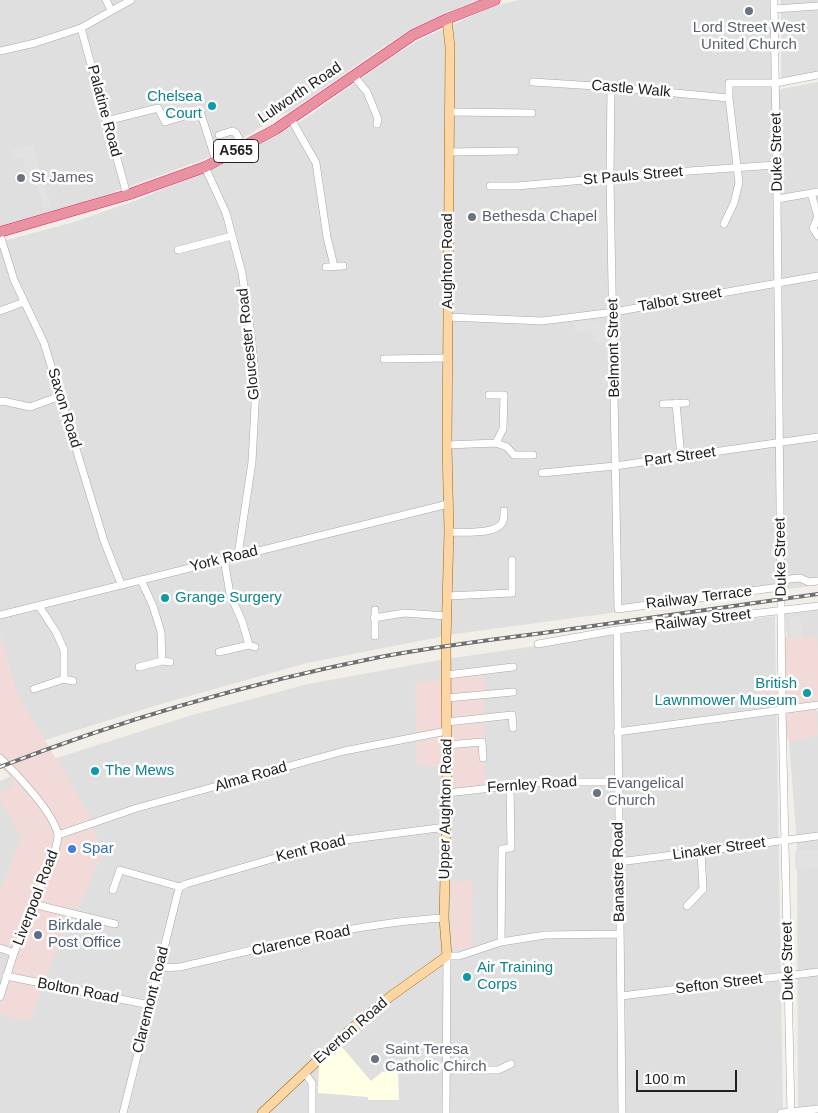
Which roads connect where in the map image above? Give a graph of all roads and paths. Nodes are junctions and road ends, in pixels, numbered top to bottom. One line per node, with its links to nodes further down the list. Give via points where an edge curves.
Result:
1 (106, 0): 8 (street)
2 (131, 0): 8 (street)
3 (495, 0): 5 (highway, Lulworth Road / A565)
4 (774, 0): 7 (street, Duke Street)
5 (475, 3): 9 (highway, Lulworth Road / A565)
6 (818, 6): 7 (street)
7 (774, 9): 15 (street, Duke Street)
8 (111, 10): 10 (street)
9 (447, 18): 13 (highway, Lulworth Road / A565, via 413,35); 18 (main road, Aughton Road)
10 (81, 28): 11 (street); 21 (street, Palatine Road)
11 (0, 51)
12 (818, 75): 15 (street)
13 (354, 76): 20 (highway, Lulworth Road / A565); 22 (street, via 367,92)
14 (534, 82): 16 (street, Castle Walk)
15 (776, 83): 17 (street, via 730,83); 28 (street, Duke Street)
16 (611, 87): 17 (street, Castle Walk); 31 (street, Belmont Street)
17 (729, 98): 30 (street)
18 (449, 112): 19 (street); 26 (main road, Aughton Road)
19 (532, 113)
20 (291, 119): 24 (highway, Lulworth Road / A565); 42 (street, via 316,163)
21 (106, 121): 27 (street, via 158,108 165,122 200,111); 34 (street, Palatine Road)
22 (377, 124)
23 (220, 135): 24 (street, via 236,133)
24 (243, 147): 27 (highway, Lulworth Road / A565)
25 (515, 151): 26 (street)
26 (449, 152): 50 (main road, Aughton Road)
27 (216, 161): 29 (highway, Lulworth Road / A565)
28 (776, 165): 30 (street, St Pauls Street); 35 (street, Duke Street)
29 (206, 167): 34 (highway, Lulworth Road / A565); 39 (street, Gloucester Road, via 226,212)
30 (736, 168): 31 (street, St Pauls Street); 37 (street, via 739,183)
31 (610, 178): 32 (street, St Pauls Street); 49 (street, Belmont Street)
32 (490, 186)
33 (814, 193): 35 (street); 36 (street)
34 (127, 195): 38 (highway, Lulworth Road / A565)
35 (777, 199): 46 (street, Duke Street)
36 (818, 217): 40 (street, via 813,228)
37 (724, 224)
38 (0, 234): 47 (street, Saxon Road)
39 (232, 236): 41 (street); 70 (street, Gloucester Road, via 249,317 256,387 252,462)
40 (818, 236)
41 (178, 250)
42 (334, 266): 43 (street); 44 (street)
43 (343, 266)
44 (326, 267)
45 (818, 276): 46 (street, Talbot Street)
46 (777, 284): 49 (street, Talbot Street); 61 (street, Duke Street)
47 (24, 302): 48 (street); 54 (street, Saxon Road, via 44,343)
48 (0, 311)
49 (614, 312): 50 (street, Talbot Street, via 542,321); 65 (street, Belmont Street)
50 (448, 317): 51 (main road, Aughton Road)
51 (448, 358): 52 (street); 62 (main road, Aughton Road)
52 (384, 359)
53 (490, 395): 60 (street, via 504,395 503,429)
54 (60, 396): 55 (street, via 30,407); 75 (street, Saxon Road)
55 (0, 402)
56 (676, 403): 57 (street); 58 (street); 64 (street)
57 (686, 403)
58 (662, 404)
59 (818, 437): 61 (street, Part Street)
60 (496, 443): 62 (street); 63 (street, via 507,447 514,455)
61 (779, 443): 64 (street, Part Street); 76 (street, Duke Street)
62 (447, 445): 67 (main road, Aughton Road)
63 (533, 455)
64 (681, 457): 65 (street, Part Street)
65 (615, 466): 66 (street, Part Street); 80 (street, Belmont Street)
66 (542, 473)
67 (448, 504): 69 (main road, Upper Aughton Road); 70 (street, York Road)
68 (504, 511): 69 (street, via 500,526 489,531)
69 (449, 532): 77 (main road, Upper Aughton Road)
70 (238, 555): 71 (street, York Road)
71 (224, 559): 73 (street, York Road); 89 (street, via 230,594 252,646)
72 (512, 560): 77 (street, via 512,593)
73 (141, 580): 75 (street, York Road); 90 (street, via 161,632)
74 (818, 581): 76 (street, Railway Terrace, via 800,578)
75 (120, 584): 78 (street, York Road)
76 (780, 584): 80 (street, Railway Terrace); 82 (street, Duke Street)
77 (447, 596): 84 (main road, Upper Aughton Road)
78 (39, 606): 83 (street, York Road); 95 (street, via 64,650)
79 (818, 606): 82 (street, Railway Street)
80 (618, 609)
81 (375, 610): 85 (street)
82 (782, 611): 86 (street, Railway Street); 101 (street, Duke Street)
83 (0, 615)
84 (447, 616): 85 (street, via 404,613); 94 (main road, Upper Aughton Road)
85 (374, 618): 87 (street)
86 (617, 630): 88 (street, Railway Street); 104 (street, Banastre Road)
87 (375, 636)
88 (538, 644)
89 (219, 652)
90 (162, 661): 91 (street); 92 (street)
91 (170, 662)
92 (139, 667)
93 (513, 667): 94 (street)
94 (447, 675): 99 (main road, Upper Aughton Road)
95 (64, 679): 96 (street); 97 (street)
96 (73, 681)
97 (34, 688)
98 (513, 692): 99 (street)
99 (447, 698): 102 (main road, Upper Aughton Road)
100 (818, 705): 101 (street)
101 (782, 709): 104 (street); 114 (street, Duke Street)
102 (447, 726): 103 (street, Alma Road, via 512,716); 105 (main road, Upper Aughton Road); 112 (street, Alma Road, via 137,808)
103 (513, 728)
104 (617, 732): 108 (street, Banastre Road)
105 (447, 744): 107 (street, via 482,742); 110 (main road, Upper Aughton Road)
106 (0, 758): 112 (street, Liverpool Road, via 30,790)
107 (483, 758)
108 (618, 782): 109 (street, Fernley Road); 116 (street, Banastre Road)
109 (510, 785): 110 (street, Fernley Road); 124 (street, via 511,848 502,849)
110 (447, 792): 111 (main road, Upper Aughton Road)
111 (446, 827): 117 (street, Kent Road, via 330,842); 121 (main road, Upper Aughton Road)
112 (58, 835): 119 (street, Liverpool Road, via 56,851)
113 (818, 836): 114 (street, Linaker Street)
114 (785, 840): 115 (street, Linaker Street); 131 (street, Duke Street)
115 (701, 852): 116 (street, Linaker Street); 120 (street, via 703,889)
116 (619, 862): 123 (street, Banastre Road)
117 (180, 888): 118 (street, via 120,870); 128 (street, Claremont Road)
118 (113, 890)
119 (33, 904): 122 (street); 126 (street, Liverpool Road)
120 (687, 906)
121 (444, 918): 127 (main road, Upper Aughton Road); 128 (street, Clarence Road, via 328,934 180,967)
122 (115, 924)
123 (619, 934): 124 (street, via 545,935); 132 (street, Banastre Road)
124 (501, 942): 127 (street, via 459,956)
125 (0, 948): 126 (street)
126 (14, 953): 130 (street, Liverpool Road)
127 (446, 956): 136 (street, Upper Aughton Road); 137 (main road, Everton Road, via 357,1024)
128 (159, 968): 134 (street, Claremont Road)
129 (818, 972): 131 (street, Sefton Street)
130 (6, 976): 133 (street, Liverpool Road); 134 (street, Bolton Road)
131 (788, 976): 132 (street, Sefton Street); 145 (street, Duke Street)
132 (621, 996): 143 (street, Banastre Road)
133 (0, 997)
134 (150, 1005): 139 (street, Claremont Road)
135 (511, 1064): 136 (street, via 498,1070)
136 (446, 1070): 142 (street, Upper Aughton Road)
137 (305, 1073): 140 (main road, Everton Road); 141 (street, via 312,1083)
138 (818, 1109): 145 (street)
139 (123, 1113)
140 (262, 1113)
141 (312, 1113)
142 (446, 1113)
143 (622, 1113)
144 (781, 1113): 145 (street)
145 (791, 1113)

